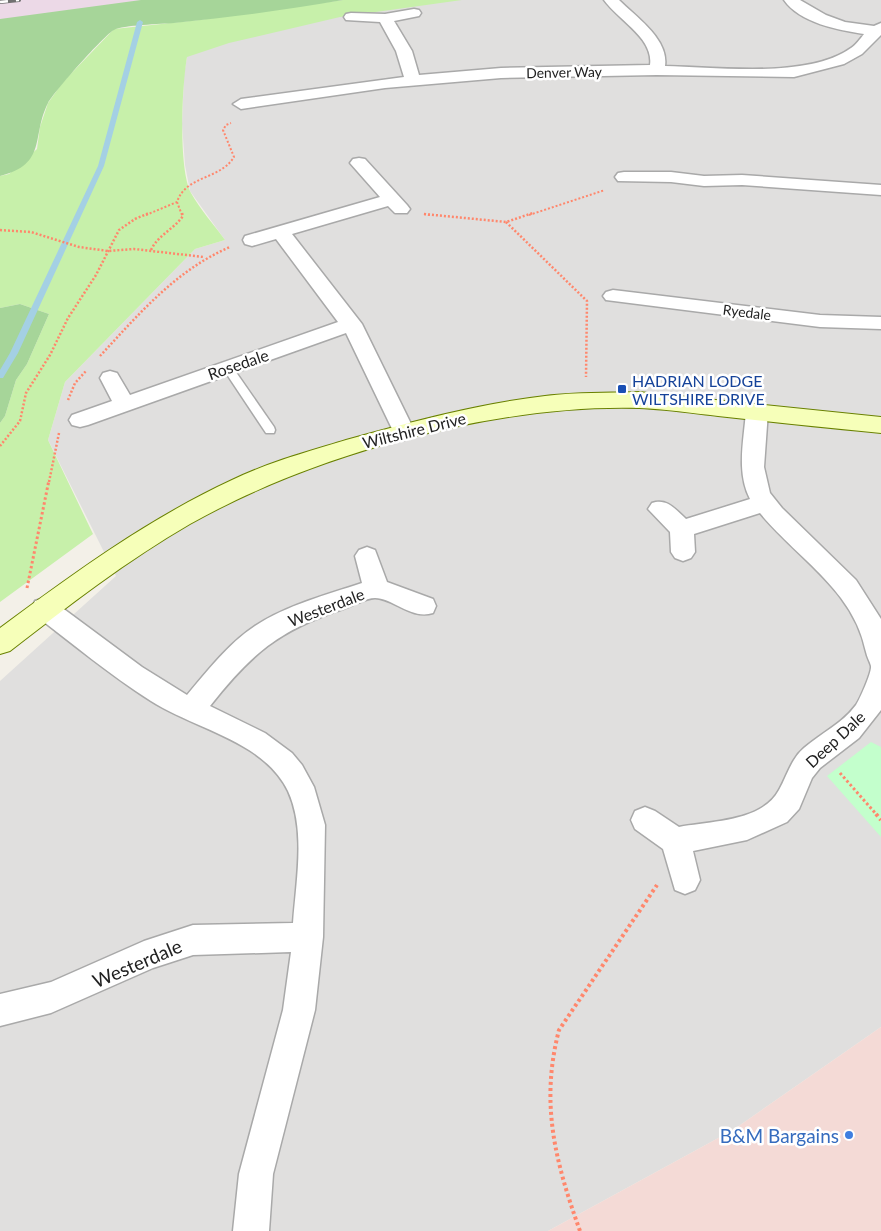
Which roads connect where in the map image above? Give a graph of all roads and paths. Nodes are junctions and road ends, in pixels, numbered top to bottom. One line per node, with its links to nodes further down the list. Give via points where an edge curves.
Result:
1 (611, 0): 7 (street, via 654,44 658,56)
2 (791, 0): 6 (street, via 816,18 849,28)
3 (414, 13): 5 (street)
4 (351, 17): 5 (street)
5 (384, 18): 8 (street, via 404,52)
6 (879, 30): 7 (street, Denver Way, via 852,54 810,69 759,73)
7 (657, 70): 8 (street, Denver Way, via 501,73)
8 (413, 80): 9 (street, Denver Way, via 238,98)
9 (246, 120): 14 (path, via 224,127 234,157 229,166 187,186 178,195)
10 (615, 160): 12 (street)
11 (359, 163): 15 (street)
12 (622, 180): 13 (street, via 671,177); 16 (path)
13 (881, 190)
14 (177, 202): 20 (path, via 183,216 179,223 154,242); 21 (path, via 126,223)
15 (398, 206): 16 (path); 18 (street)
16 (506, 222): 28 (path, via 587,301)
17 (0, 230): 21 (path, via 31,232 79,247)
18 (280, 231): 19 (street); 25 (street)
19 (252, 240)
20 (151, 250): 21 (path); 22 (path)
21 (108, 251): 35 (path, via 26,392 20,421)
22 (205, 257)
23 (613, 296): 24 (street, Ryedale, via 820,321)
24 (881, 323)
25 (352, 324): 26 (street, Rosedale); 34 (street)
26 (227, 367): 29 (street, Rosedale); 33 (lane)
27 (110, 378): 29 (street)
28 (585, 401): 30 (street, Wiltshire Drive, via 638,400); 34 (street, Wiltshire Drive, via 466,417)
29 (124, 403): 31 (street, Rosedale)
30 (757, 411): 32 (street, Wiltshire Drive); 36 (street, via 754,474)
31 (80, 420)
32 (881, 425)
33 (270, 430)
34 (404, 432): 43 (street, Wiltshire Drive, via 321,455 242,486 139,542)
35 (0, 446)
36 (764, 504): 38 (street); 45 (street, via 854,594 869,617)
37 (660, 509): 38 (street)
38 (682, 528): 39 (street)
39 (683, 552)
40 (367, 556): 41 (street, Westerdale)
41 (376, 588): 42 (street, Westerdale); 47 (street, Westerdale, via 297,616 264,633 230,664)
42 (424, 606)
43 (44, 608): 44 (street, Wiltshire Drive); 47 (street, via 155,689)
44 (0, 643)
45 (880, 648)
46 (881, 674): 48 (street, Deep Dale, via 865,715)
47 (190, 710): 53 (street, via 268,750 282,762 300,787 311,820 312,835)
48 (821, 752): 50 (path); 51 (street, Deep Dale, via 803,769 788,804 773,816 752,825)
49 (644, 820): 51 (street)
50 (881, 820)
51 (676, 841): 52 (street); 56 (path, via 657,884 559,1030 551,1053 548,1082 554,1150)
52 (684, 880)
53 (308, 936): 54 (street, Westerdale, via 193,940 175,944 71,992 41,1003); 55 (street, via 299,1010 256,1174)
54 (0, 1010)
55 (251, 1231)
56 (580, 1231)

